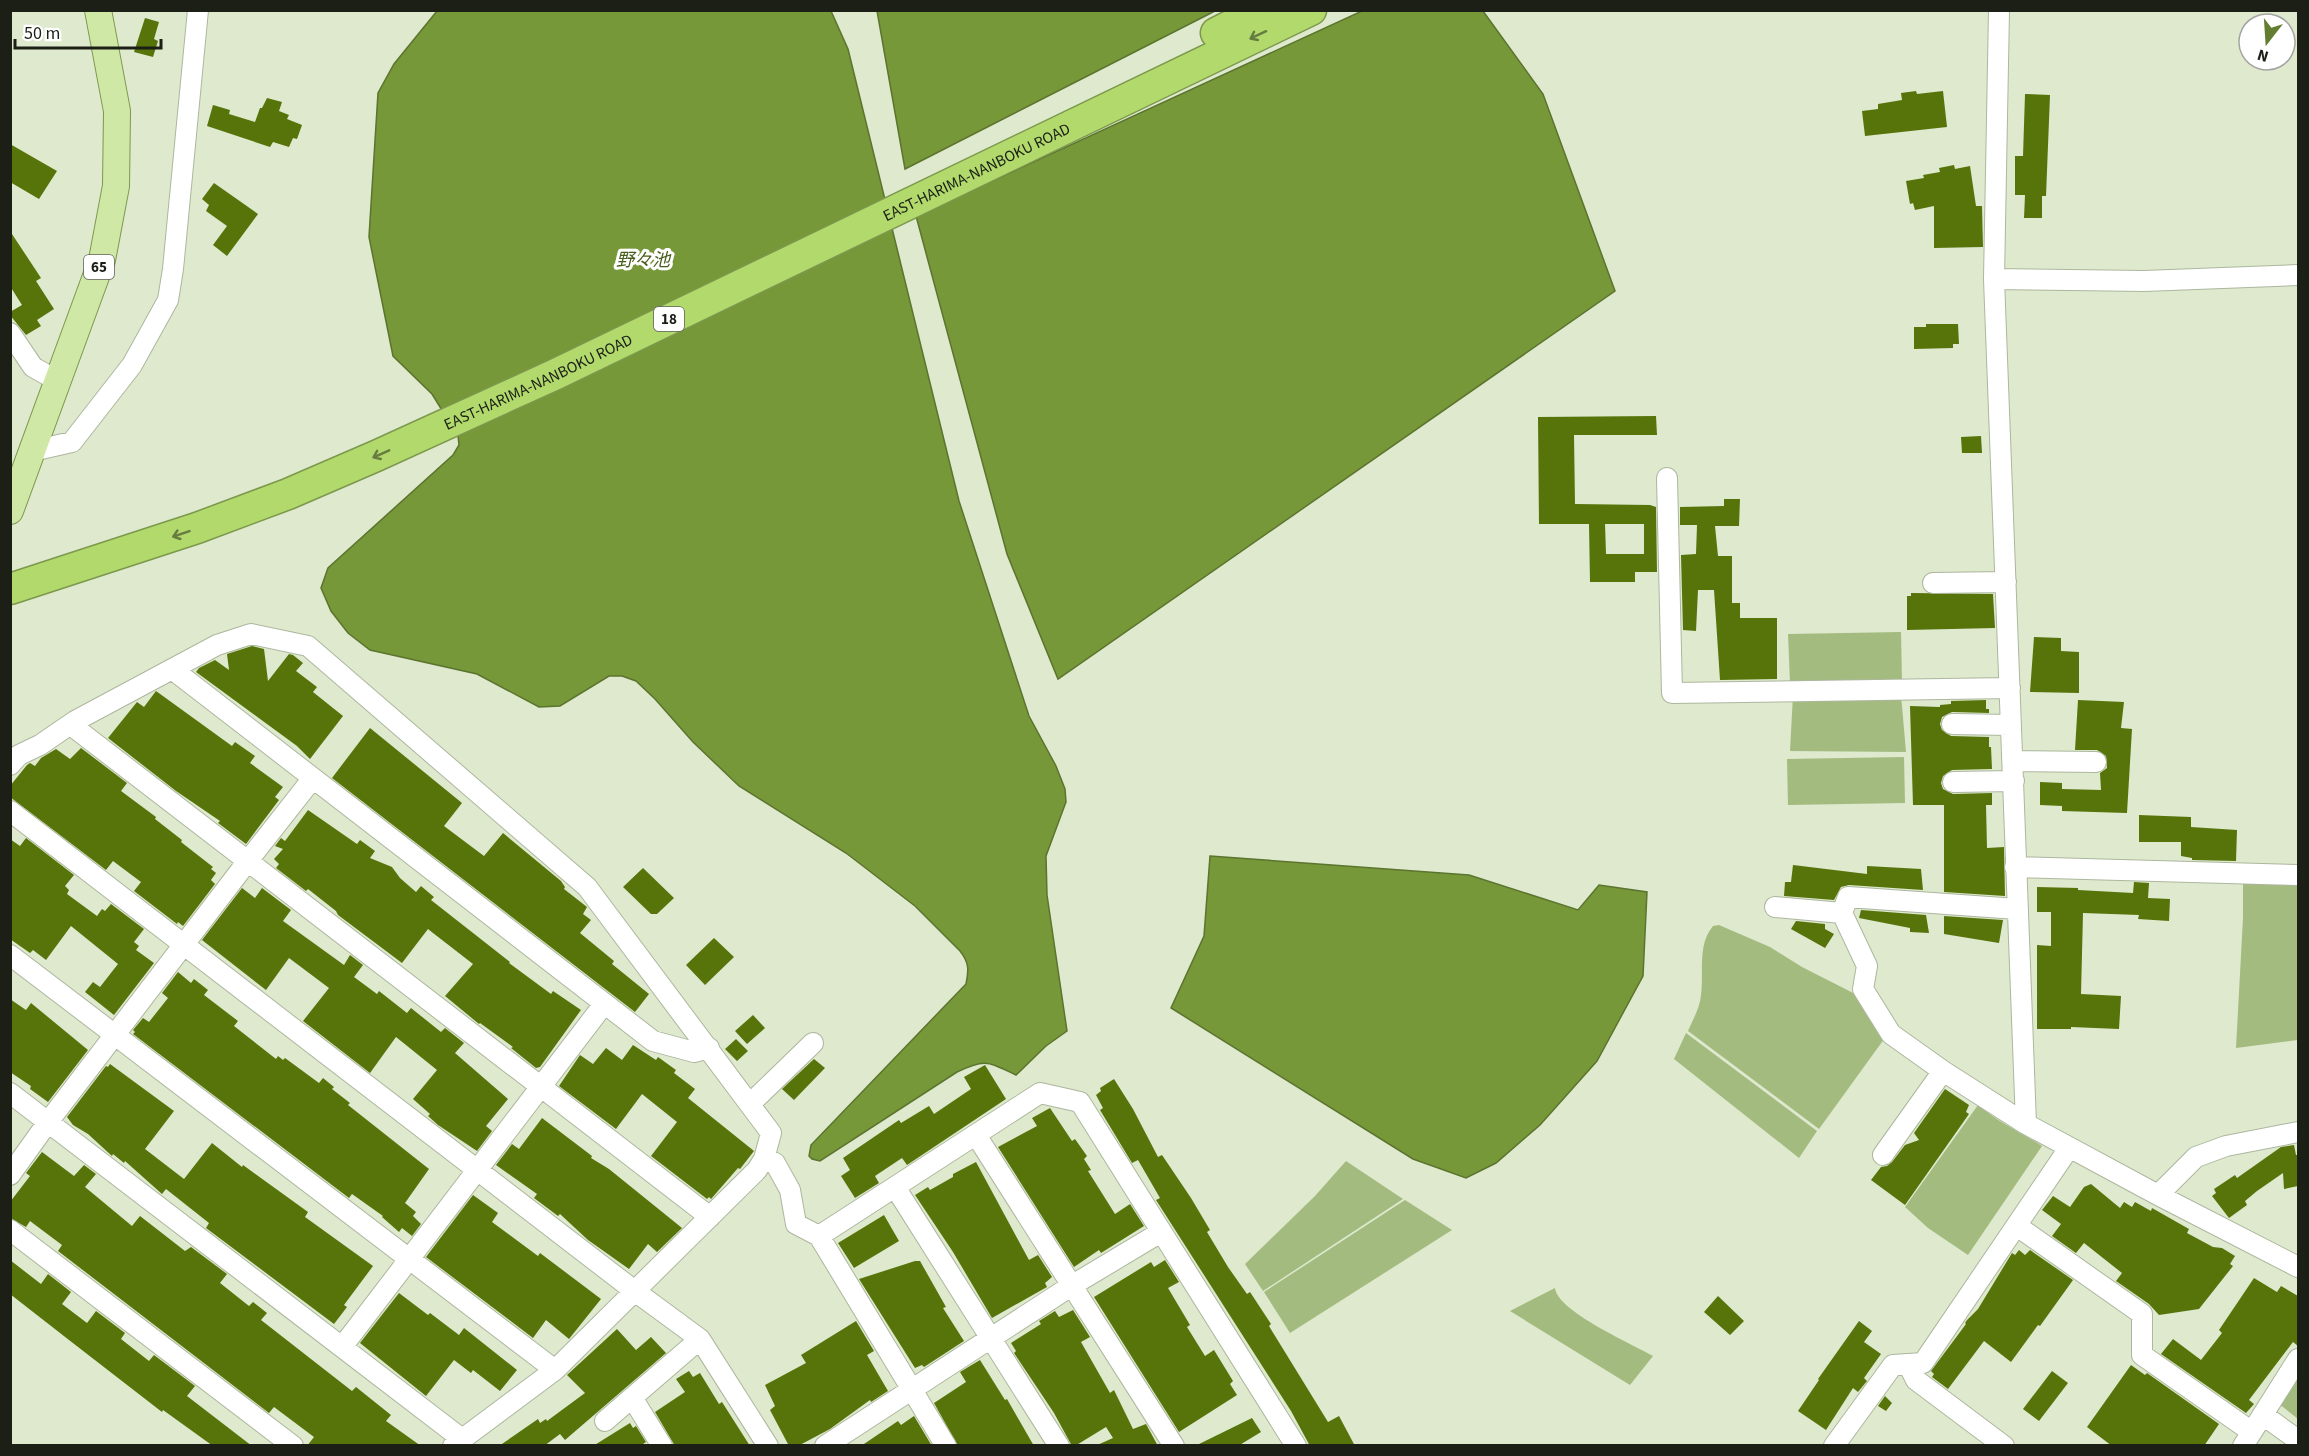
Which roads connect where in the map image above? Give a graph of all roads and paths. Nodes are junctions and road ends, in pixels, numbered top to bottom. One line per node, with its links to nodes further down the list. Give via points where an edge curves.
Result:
1 (98, 10): 9 (main road, 65, via 117,111 116,186 102,260)
2 (198, 10): 10 (street, via 168,300 132,365 72,442)
3 (1262, 10): 13 (highway, EAST-HARIMA-NANBOKU ROAD / 18, via 462,398 203,505)
4 (1311, 10): 16 (highway, EAST-HARIMA-NANBOKU ROAD / 18, one-way to 16, via 397,447 198,528)
5 (1999, 10): 7 (street)
6 (2298, 276): 7 (street, via 2144,281)
7 (1994, 279): 15 (street)
8 (10, 333): 9 (street, via 33,367)
9 (58, 381): 10 (main road, 65)
10 (32, 451): 12 (main road, 65)
11 (1667, 478): 18 (street, via 1672,693)
12 (10, 511)
13 (10, 568)
14 (1933, 582): 15 (street)
15 (2006, 582): 18 (street)
16 (10, 589)
17 (172, 669): 21 (street); 25 (street); 40 (street, via 217,645 251,634 308,646 587,887)
18 (2010, 688): 20 (street)
19 (1952, 724): 20 (street)
20 (2011, 724): 22 (street)
21 (71, 725): 24 (street, via 19,755); 29 (street)
22 (2013, 760): 23 (street); 26 (street)
23 (2096, 762)
24 (10, 765)
25 (313, 778): 29 (street); 37 (street)
26 (2014, 781): 27 (street); 30 (street)
27 (1953, 782)
28 (10, 811): 35 (street)
29 (247, 862): 35 (street); 42 (street)
30 (2015, 867): 31 (street); 33 (street)
31 (2298, 875)
32 (1775, 907): 34 (street)
33 (2017, 909): 34 (street, via 1848,897); 46 (street)
34 (1842, 913): 41 (street, via 1868,966 1863,989 1886,1025 1892,1034)
35 (184, 945): 38 (street); 54 (street)
36 (10, 956): 38 (street)
37 (604, 1004): 40 (street, via 653,1041 694,1052); 42 (street)
38 (114, 1035): 45 (street); 63 (street)
39 (813, 1043): 44 (street)
40 (709, 1048): 44 (street)
41 (1943, 1071): 46 (street); 52 (street)
42 (540, 1085): 54 (street); 58 (street)
43 (10, 1093): 45 (street)
44 (750, 1104): 53 (street, via 771,1133)
45 (48, 1122): 55 (street); 69 (street)
46 (2026, 1124): 50 (street)
47 (2298, 1132): 51 (street)
48 (976, 1135): 56 (street); 61 (street, via 1040,1093 1080,1102); 65 (street)
49 (2298, 1141): 51 (street, via 2228,1160)
50 (2069, 1148): 57 (street); 59 (street)
51 (2208, 1152): 57 (street, via 2196,1157)
52 (1883, 1155)
53 (764, 1159): 58 (street); 62 (street, via 775,1163 790,1190 795,1224)
54 (476, 1170): 63 (street); 66 (street)
55 (10, 1175)
56 (895, 1187): 62 (street); 67 (street)
57 (2158, 1195): 64 (street)
58 (710, 1217): 66 (street)
59 (2017, 1226): 71 (street, via 1923,1363); 77 (street, via 2142,1314 2142,1354)
60 (10, 1230): 81 (street)
61 (1161, 1232): 65 (street); 88 (street)
62 (819, 1236): 73 (street)
63 (409, 1259): 69 (street); 72 (street)
64 (2298, 1267)
65 (1071, 1286): 67 (street); 87 (street)
66 (636, 1292): 68 (street); 72 (street)
67 (991, 1338): 73 (street); 86 (street)
68 (700, 1339): 74 (street); 83 (street)
69 (342, 1347): 80 (street)
70 (2298, 1359): 75 (street)
71 (1908, 1364): 89 (street, via 1893,1365); 90 (street, via 1917,1380)
72 (555, 1370): 80 (street)
73 (911, 1390): 78 (street); 85 (street)
74 (633, 1400): 76 (street); 82 (street)
75 (2264, 1415): 77 (street); 79 (street)
76 (605, 1421)
77 (2247, 1439)
78 (847, 1440): 84 (street)
79 (2298, 1440)
80 (457, 1442)
81 (293, 1446)
82 (662, 1446)
83 (768, 1446)
84 (825, 1446)
85 (946, 1446)
86 (1059, 1446)
87 (1173, 1446)
88 (1296, 1446)
89 (1834, 1446)
90 (2004, 1446)

